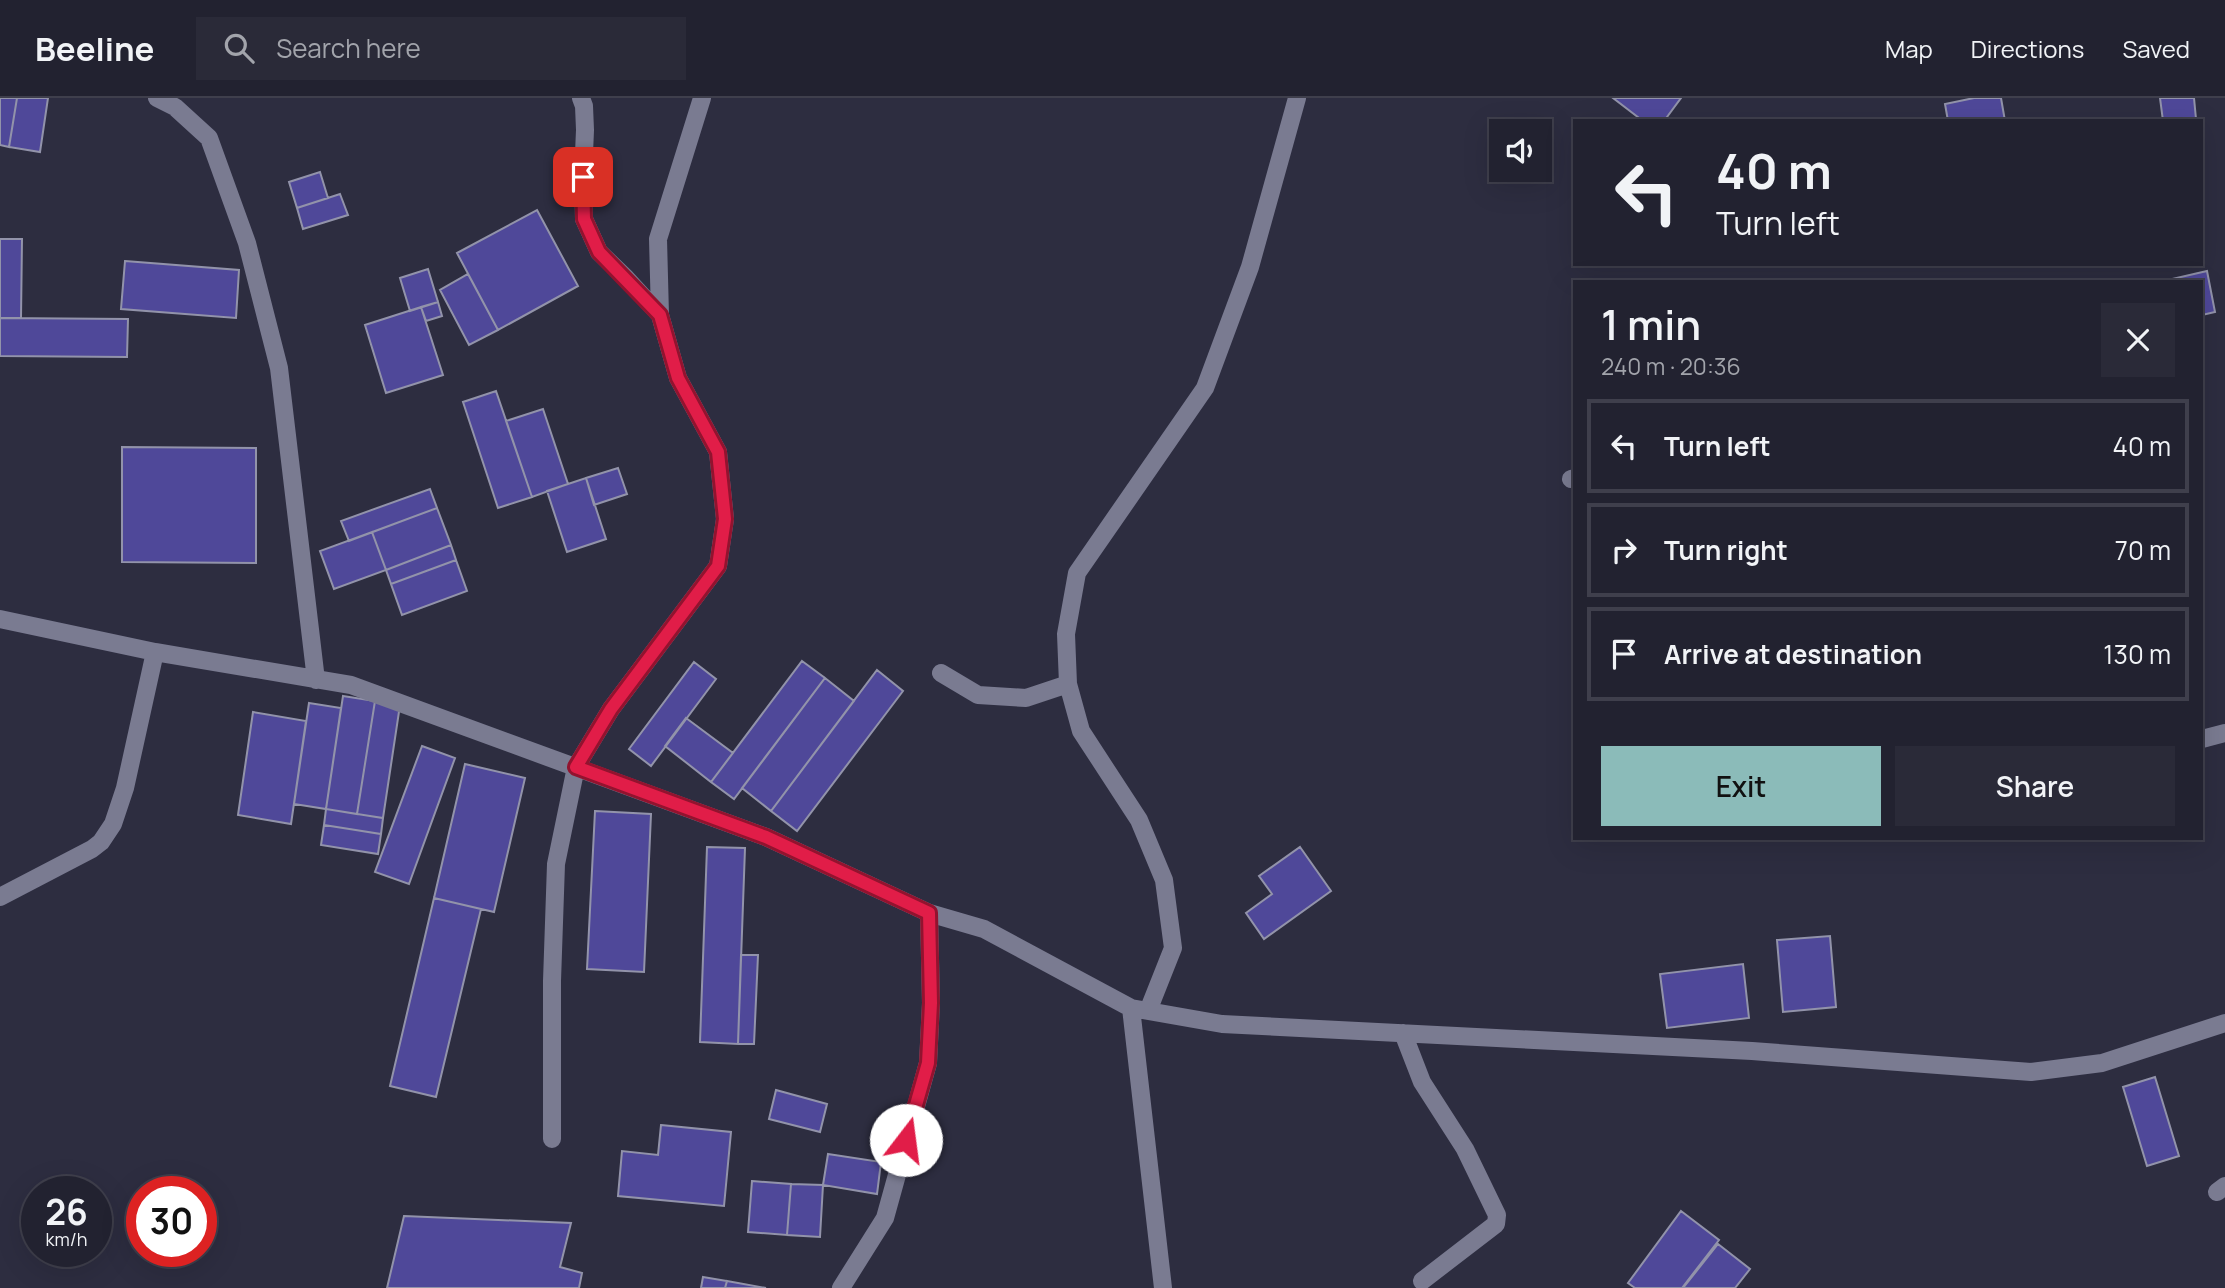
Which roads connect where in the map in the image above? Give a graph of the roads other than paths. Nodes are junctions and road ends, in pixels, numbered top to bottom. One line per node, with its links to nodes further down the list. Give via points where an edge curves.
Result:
1 (157, 98): 9 (street, via 176,107 209,138 247,243 279,368)
2 (581, 98): 5 (street, via 584,219 599,252)
3 (702, 98): 5 (street, via 658,239)
4 (1297, 98): 10 (street, via 1251,267 1205,388 1077,573 1066,634)
5 (660, 315): 13 (street, via 678,378 718,452 725,519 718,566 611,709)
6 (0, 619): 7 (street)
7 (155, 652): 9 (street); 14 (street, via 113,824 92,849)
8 (941, 673): 10 (street, via 978,695 1026,698)
9 (316, 680): 13 (street, via 351,685)
10 (1068, 684): 16 (street, via 1081,732 1139,820 1164,880 1172,948)
11 (2225, 733): 12 (street)
12 (2203, 739)
13 (576, 767): 15 (street, via 766,837); 19 (street, via 556,864)
14 (0, 897)
15 (929, 913): 16 (street, via 984,929); 21 (street, via 928,1063 885,1218)
16 (1140, 1009): 18 (street, via 1222,1024); 22 (street)
17 (2225, 1023): 18 (street, via 2102,1063 2031,1072 1752,1051)
18 (1403, 1033): 20 (street, via 1422,1082 1465,1149 1497,1215 1496,1224)
19 (552, 1139)
20 (1422, 1281)
21 (841, 1288)
22 (1163, 1288)

